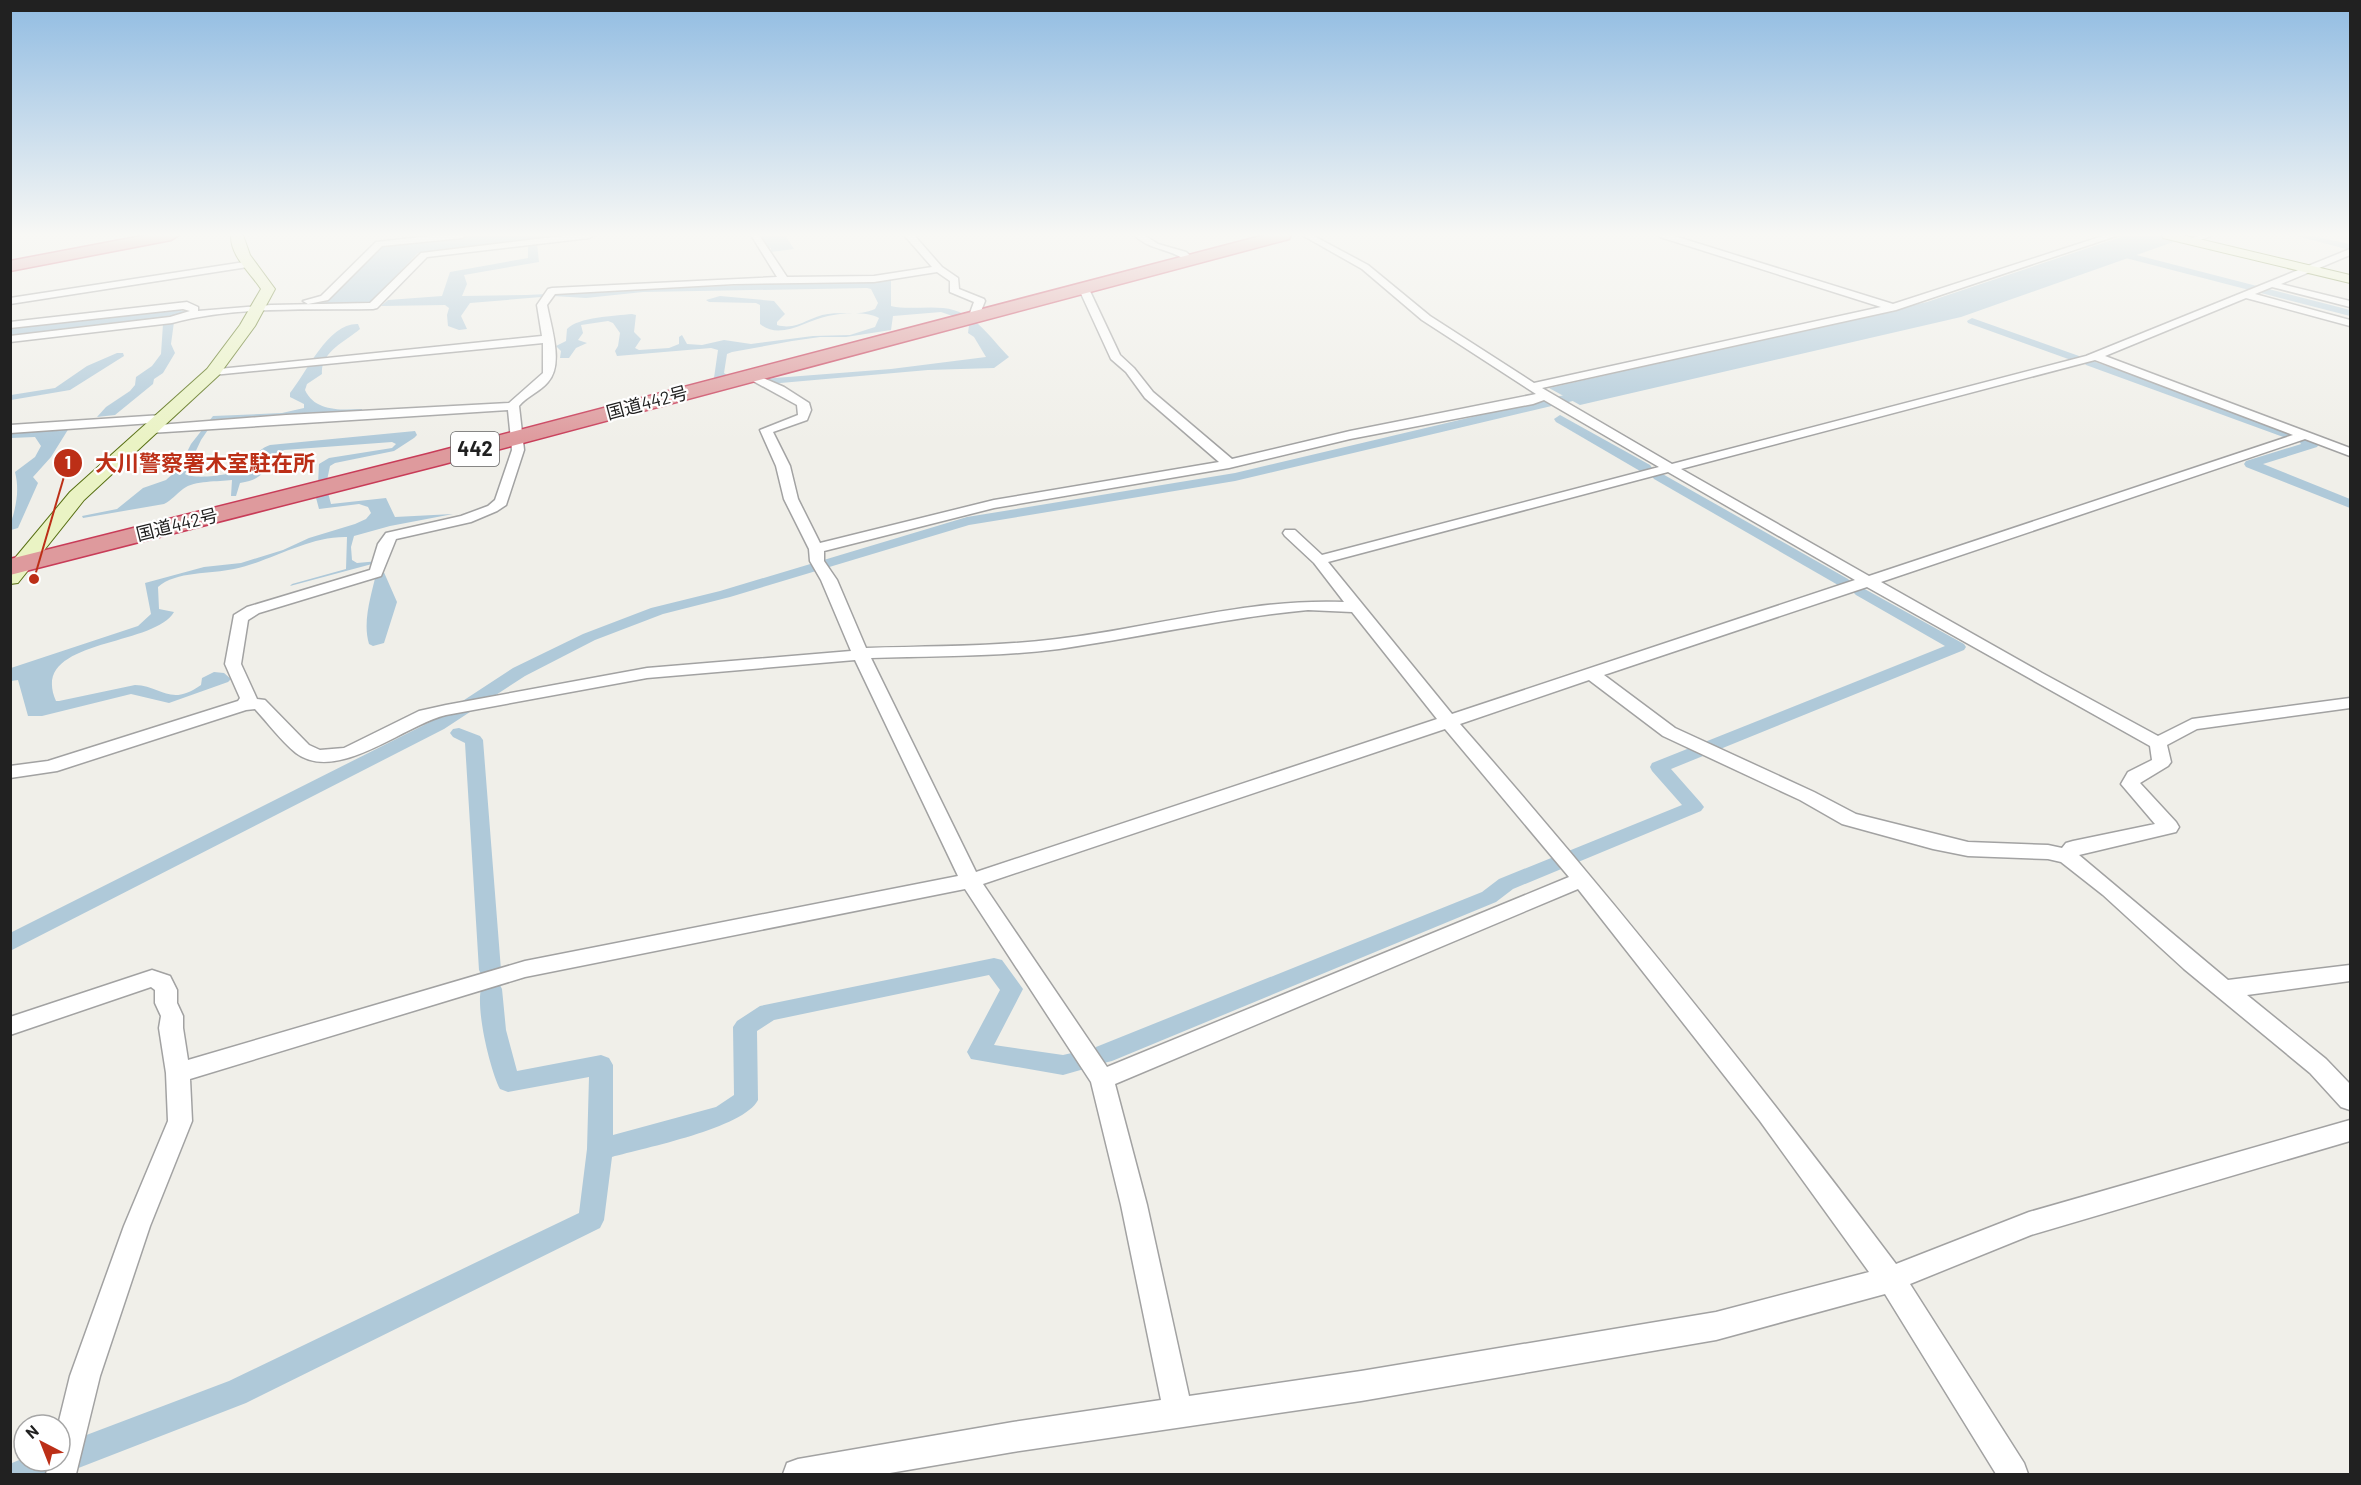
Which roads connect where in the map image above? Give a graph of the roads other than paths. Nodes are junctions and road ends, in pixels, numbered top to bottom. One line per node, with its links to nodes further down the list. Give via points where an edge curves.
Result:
1 (269, 304): 12 (street)
2 (376, 304): 12 (street)
3 (542, 304): 18 (street)
4 (979, 304): 14 (street)
5 (1021, 304): 14 (highway, 国道442号 / 442)
6 (1091, 304): 30 (street, via 1115,357 1149,395)
7 (1407, 304): 22 (street)
8 (1880, 304): 13 (street)
9 (1903, 304): 13 (street)
10 (2223, 304): 19 (street)
11 (2298, 304): 15 (street)
12 (260, 305): 16 (street, via 192,309 187,305); 17 (street, via 172,320); 20 (main road)
13 (1892, 308): 22 (street)
14 (977, 316): 21 (highway, 国道442号 / 442)
15 (2350, 323)
16 (10, 325)
17 (10, 339)
18 (546, 339): 20 (street); 24 (street, via 549,373)
19 (2095, 356): 27 (street); 31 (street)
20 (213, 372): 25 (main road)
21 (750, 376): 28 (highway, 国道442号 / 442); 34 (street, via 780,389 803,403 806,410 802,417 766,430)
22 (1531, 387): 23 (street)
23 (1545, 396): 30 (street); 31 (street)
24 (513, 406): 25 (street); 28 (street)
25 (156, 424): 26 (street); 35 (main road, via 77,496)
26 (10, 429)
27 (2306, 435): 29 (street); 36 (street)
28 (513, 439): 35 (highway, 国道442号 / 442); 41 (street, via 518,450 497,507 390,536 376,573 253,610 240,618 233,664 249,698)
29 (2350, 452)
30 (1229, 464): 34 (street, via 994,504)
31 (1668, 467): 33 (street); 36 (street)
32 (1290, 533): 33 (street)
33 (1319, 560): 37 (street)
34 (819, 561): 38 (street)
35 (14, 570)
36 (1869, 580): 39 (street); 43 (street)
37 (1356, 607): 38 (street, via 1308,605 1256,610 1058,644); 42 (street)
38 (861, 654): 41 (street, via 647,673 446,710 425,715 348,753 317,756 303,749 259,704); 47 (street)
39 (1590, 673): 42 (street); 45 (street, via 1669,732 1849,819 1968,849)
40 (2350, 704): 43 (street, via 2192,724)
41 (244, 705): 44 (street, via 50,766)
42 (1448, 720): 46 (street); 47 (street)
43 (2158, 743): 45 (street, via 2162,762 2135,776 2130,784 2169,827 2073,848)
44 (10, 772)
45 (2067, 856): 49 (street)
46 (1577, 875): 52 (street); 55 (street, via 1769,1114)
47 (970, 881): 51 (street, via 525,969); 52 (street)
48 (2350, 974): 49 (street)
49 (2226, 989): 53 (street, via 2318,1066)
50 (10, 1026): 51 (street, via 152,978 162,982 166,990)
51 (178, 1073): 57 (street, via 180,1121 137,1226 85,1376)
52 (1102, 1079): 56 (street, via 1134,1205)
53 (2350, 1100)
54 (2350, 1131): 55 (street, via 2029,1224)
55 (1891, 1279): 56 (street, via 1716,1326 1361,1386); 59 (street)
56 (1178, 1412): 58 (street)
57 (62, 1474)
58 (798, 1474)
59 (2013, 1474)

